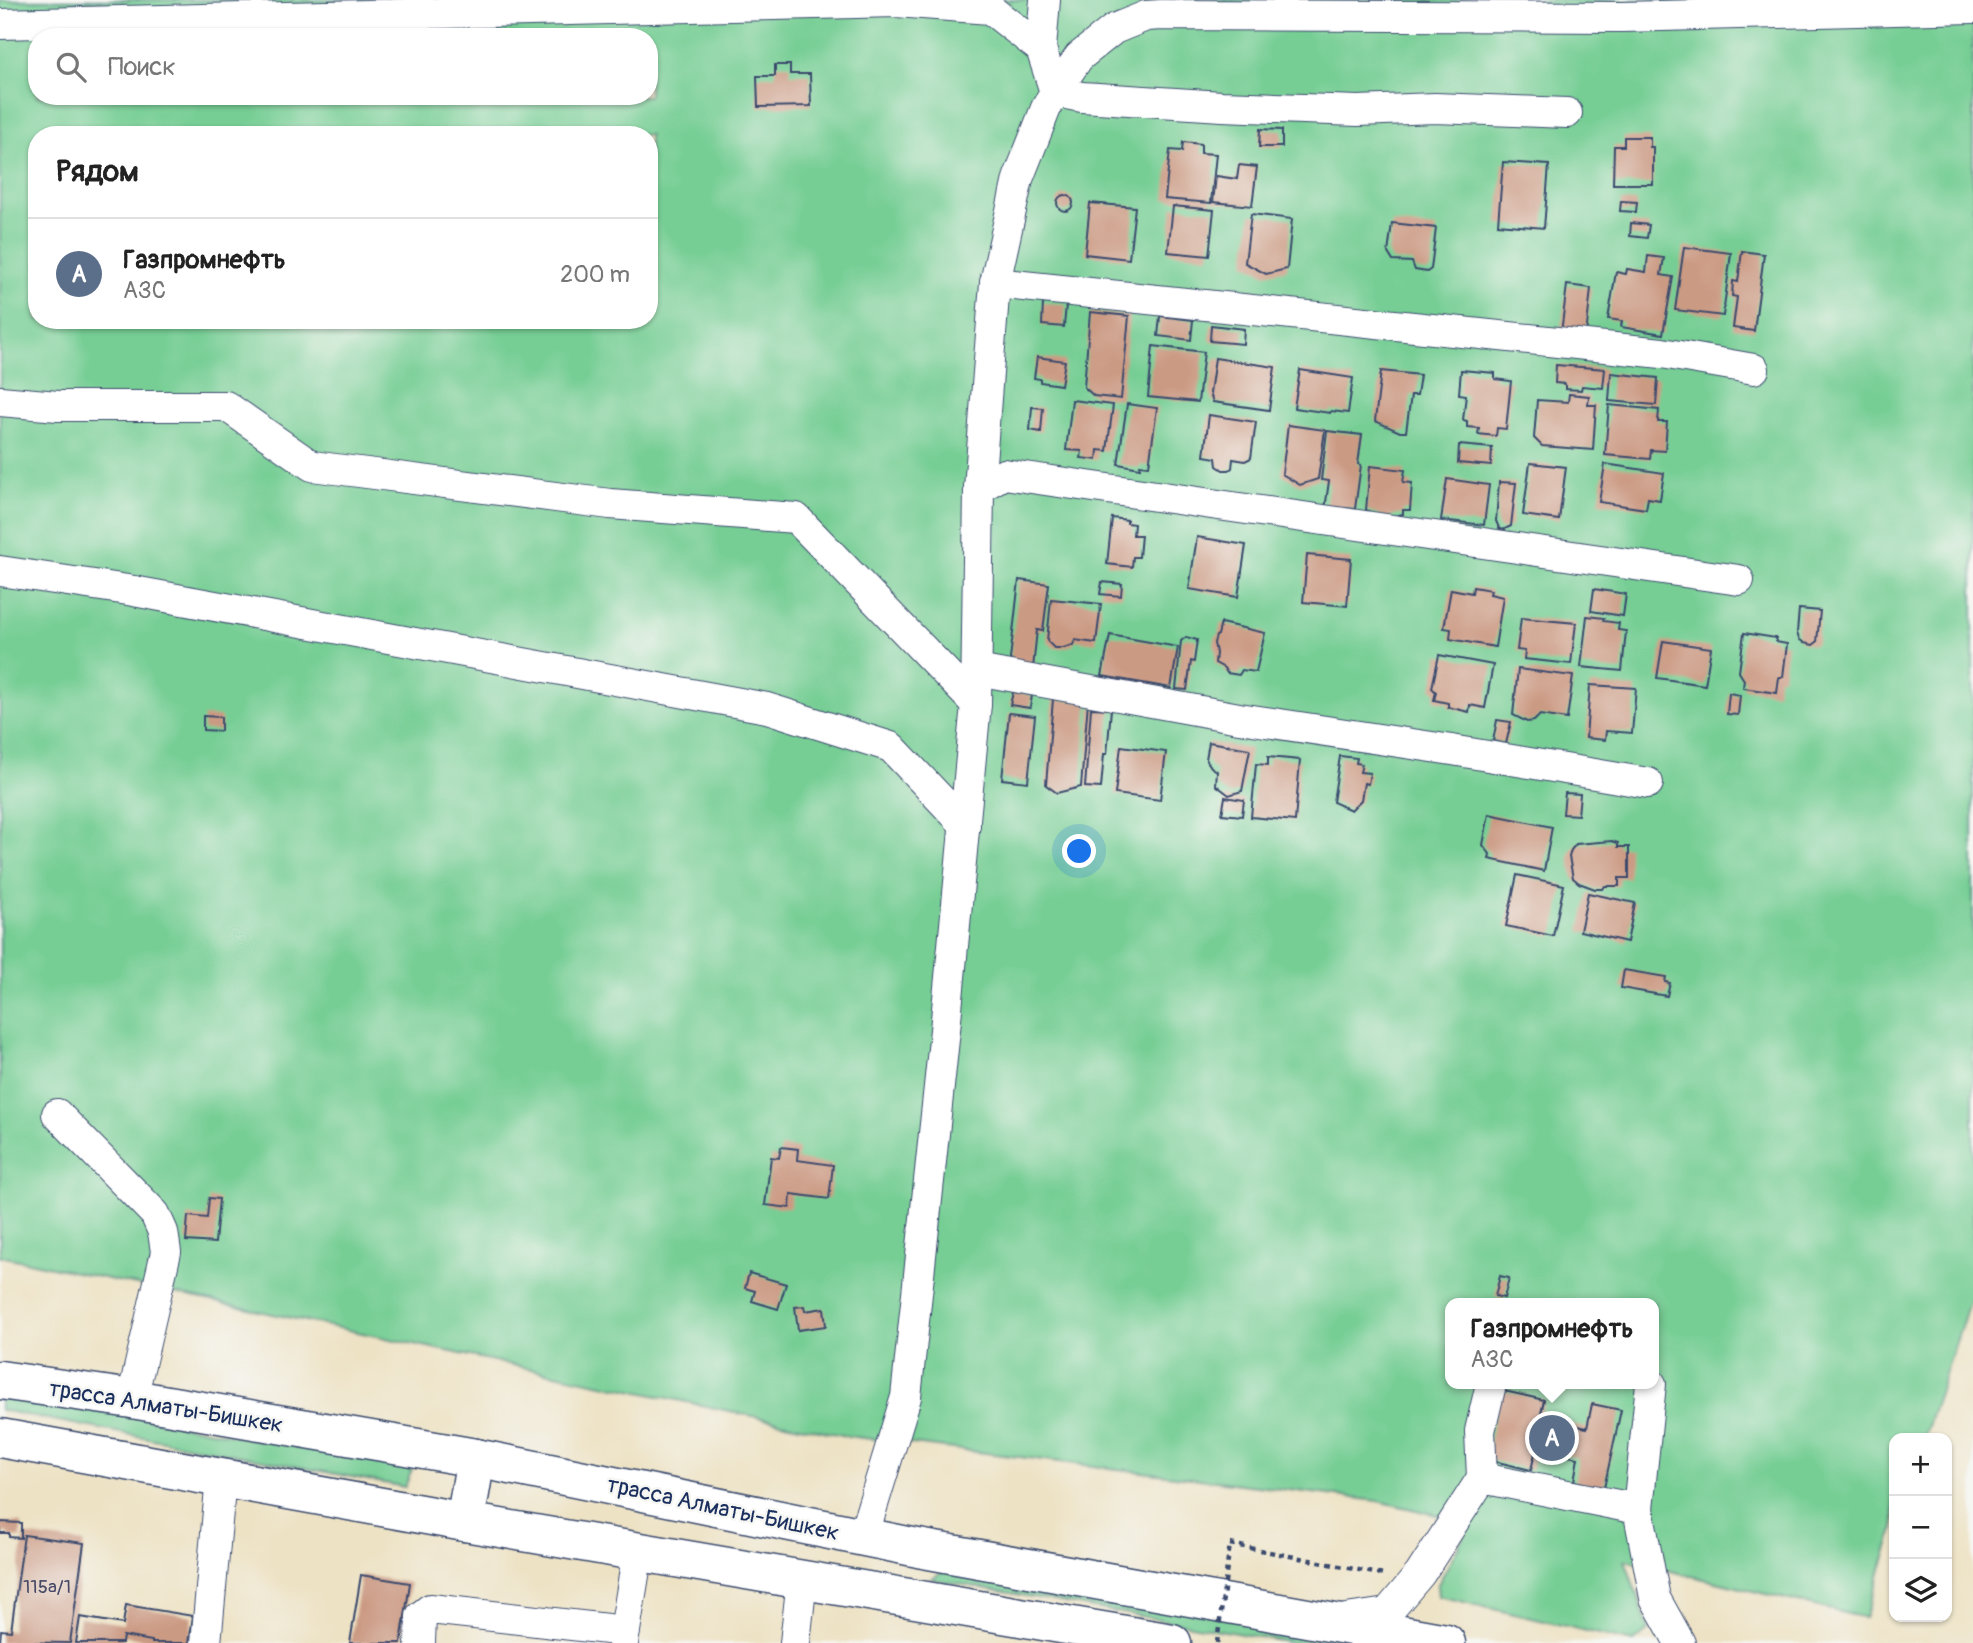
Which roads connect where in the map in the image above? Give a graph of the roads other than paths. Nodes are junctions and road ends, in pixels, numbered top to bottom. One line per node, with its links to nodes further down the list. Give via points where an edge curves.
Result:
1 (1045, 0): 6 (street)
2 (1918, 4): 3 (street, via 1622,17); 4 (street)
3 (1235, 8): 7 (street, via 1146,16 1128,22 1079,57)
4 (1973, 8)
5 (0, 24): 6 (street, via 897,2 990,9)
6 (1041, 49): 7 (street)
7 (1055, 92): 8 (street, via 1222,106); 9 (street, via 1018,179)
8 (1567, 113)
9 (995, 283): 10 (street, via 1662,353); 12 (street)
10 (1754, 369)
11 (0, 401): 16 (street, via 58,406 226,406 312,466 610,504 796,518)
12 (979, 488): 14 (street, via 1004,474); 15 (street)
13 (0, 571): 18 (street, via 128,590 767,708 891,747)
14 (1739, 580)
15 (977, 670): 16 (street); 17 (street, via 1239,718)
16 (976, 705): 18 (street)
17 (1648, 783)
18 (965, 825): 30 (street, via 906,1397)
19 (57, 1114): 23 (street, via 155,1214 163,1233 166,1252)
20 (0, 1380): 23 (highway, трасса Алматы-Бишкек)
21 (1490, 1389): 27 (street, via 1480,1431)
22 (1650, 1389): 28 (street)
23 (132, 1399): 25 (highway, трасса Алматы-Бишкек)
24 (0, 1438): 26 (highway)
25 (476, 1458): 29 (highway); 30 (highway, трасса Алматы-Бишкек)
26 (220, 1478): 29 (highway); 36 (street)
27 (1482, 1478): 28 (street); 34 (street, via 1414,1581 1387,1613)
28 (1638, 1509): 42 (street, via 1655,1598)
29 (465, 1522): 31 (highway)
30 (863, 1537): 34 (highway, трасса Алматы-Бишкек)
31 (638, 1552): 32 (highway); 35 (street)
32 (802, 1579): 33 (highway); 38 (street)
33 (1002, 1614): 39 (street, via 1034,1630); 40 (highway)
34 (1328, 1622): 41 (highway, трасса Алматы-Бишкек)
35 (624, 1637): 37 (street, via 429,1609 421,1616)
36 (206, 1643)
37 (420, 1643)
38 (795, 1643)
39 (1047, 1643)
40 (1172, 1643)
41 (1446, 1643)
42 (1680, 1643)

